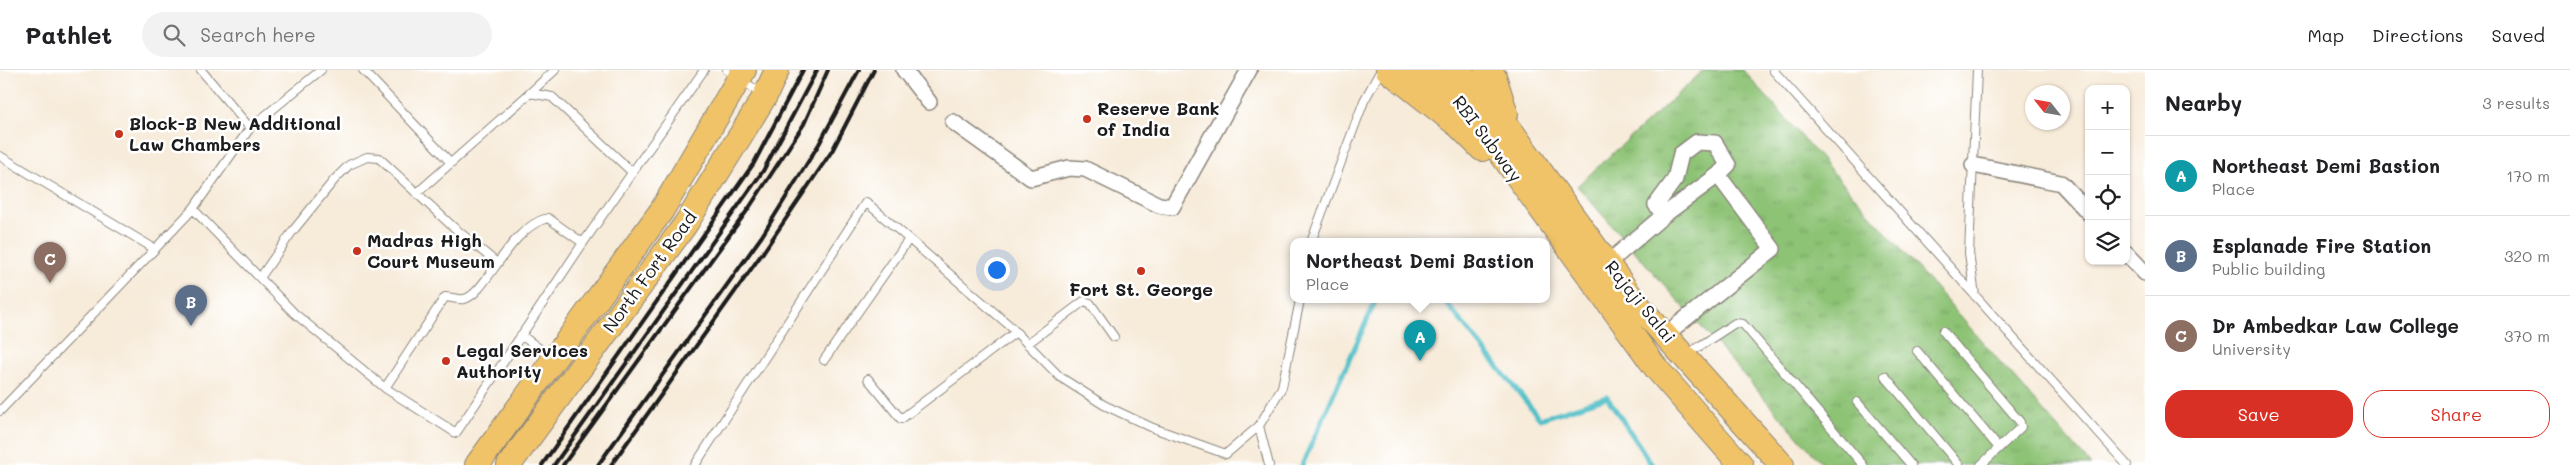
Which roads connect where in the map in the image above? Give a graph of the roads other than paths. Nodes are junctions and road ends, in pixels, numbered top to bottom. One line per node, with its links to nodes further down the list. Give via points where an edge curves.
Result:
1 (201, 70): 19 (lane)
2 (321, 70): 19 (lane)
3 (363, 70): 22 (lane)
4 (555, 70): 16 (lane)
5 (704, 70): 24 (lane)
6 (904, 70): 17 (street)
7 (1249, 70): 18 (street, via 1172,207 1159,205 1085,169 1069,168 1031,178)
8 (1381, 70): 31 (lane, via 1364,101)
9 (1388, 70): 26 (main road, via 1459,126)
10 (1421, 70): 26 (main road, RBI Subway, via 1447,88 1483,129)
11 (1454, 70): 20 (main road, RBI Subway, via 1482,92)
12 (1487, 70): 20 (main road, via 1494,76)
13 (1773, 70): 40 (lane)
14 (1977, 70): 23 (lane)
15 (756, 78): 50 (main road, North Fort Road); 60 (main road, North Fort Road, via 685,225)
16 (530, 93): 22 (lane); 24 (lane, via 552,97)
17 (929, 102)
18 (953, 122)
19 (250, 128): 28 (lane)
20 (1511, 130): 37 (main road, Rajaji Salai)
21 (0, 156): 34 (lane)
22 (451, 163): 27 (lane)
23 (1973, 164): 29 (street, via 2061,183); 40 (lane, via 1969,253)
24 (632, 172): 33 (lane)
25 (1718, 175): 30 (street); 30 (street, via 1728,165 1716,143 1697,142 1681,154 1675,179 1656,205); 45 (street, via 1772,249)
26 (1526, 192): 63 (main road, Rajaji Salai, via 1656,368)
27 (417, 193): 36 (lane); 39 (lane, via 379,158 367,157 349,165 292,232)
28 (194, 209): 34 (lane); 39 (lane)
29 (2085, 209)
30 (1664, 215): 37 (street)
31 (1313, 238)
32 (909, 239): 43 (lane); 51 (lane); 61 (lane, via 866,202)
33 (583, 244): 36 (lane, via 548,218 535,221); 44 (lane)
34 (155, 249): 56 (lane)
35 (2130, 257): 38 (street)
36 (497, 263): 54 (lane, via 475,293 464,299 445,297)
37 (1608, 263): 45 (main road, Rajaji Salai, via 1635,302)
38 (2145, 273)
39 (260, 278): 54 (lane, via 294,313)
40 (1975, 296): 69 (lane)
41 (1299, 303): 57 (lane, via 1282,387)
42 (1943, 331): 58 (lane, via 2020,422 2021,427)
43 (1016, 332): 47 (lane); 53 (lane, via 901,419)
44 (521, 335): 50 (lane); 54 (lane, via 456,433)
45 (1665, 335): 49 (main road, Rajaji Salai)
46 (1114, 337): 47 (lane, via 1090,303 1084,301)
47 (1027, 344): 57 (lane, via 1060,377 1104,405 1188,442 1226,454)
48 (1916, 351): 58 (lane)
49 (1684, 356): 64 (main road, Rajaji Salai); 65 (lane, via 1735,323 1742,324)
50 (554, 359): 59 (main road, North Fort Road)
51 (824, 360)
52 (1886, 376): 67 (lane)
53 (868, 379)
54 (385, 388)
55 (1857, 402): 66 (lane)
56 (0, 411)
57 (1259, 426): 62 (lane)
58 (1998, 448): 68 (lane)
59 (477, 465)
60 (509, 465)
61 (695, 465)
62 (1269, 465)
63 (1741, 465)
64 (1782, 465)
65 (1862, 465)
66 (1911, 465)
67 (1959, 465)
68 (1981, 465)
69 (2126, 465)

